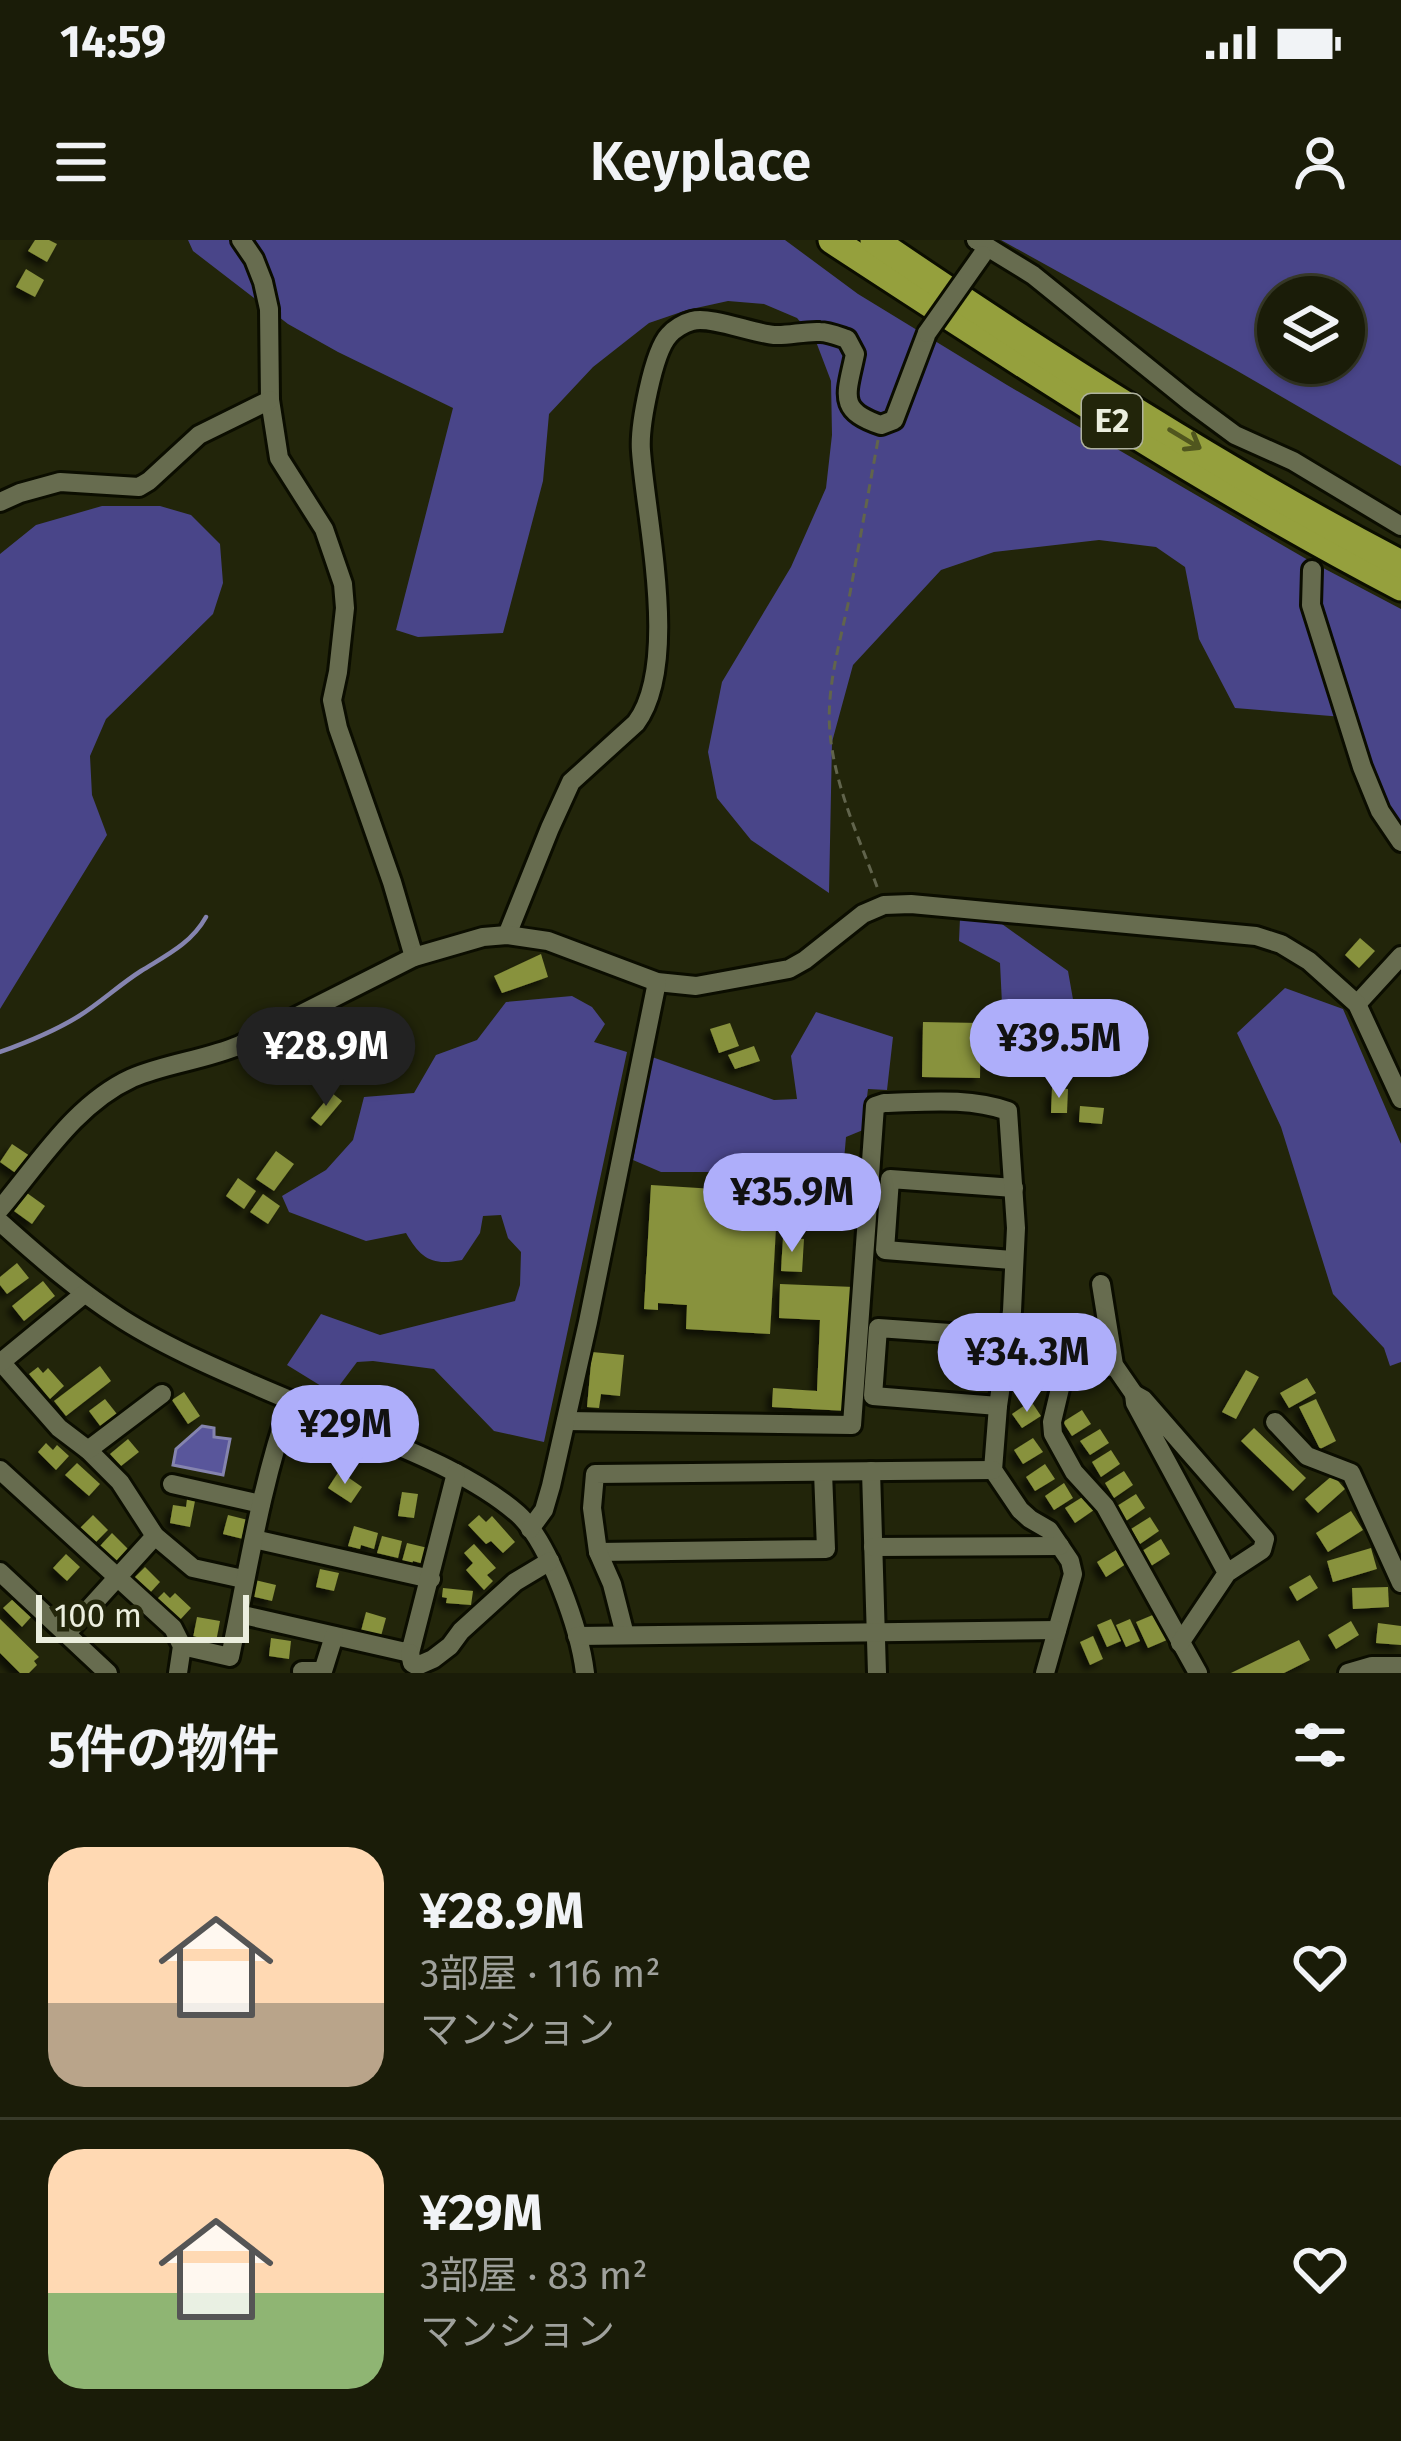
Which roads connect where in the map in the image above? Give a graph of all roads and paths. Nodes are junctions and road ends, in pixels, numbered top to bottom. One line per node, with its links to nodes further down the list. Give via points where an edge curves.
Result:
1 (241, 240): 5 (street, via 269,309)
2 (832, 240): 11 (highway, E2, via 1155,448)
3 (874, 240): 9 (highway, E2, one-way to 9, via 1182,437)
4 (982, 247): 6 (street, bridge, via 927,332 894,420); 8 (street, via 1033,275 1235,434 1293,461 1351,508)
5 (270, 400): 7 (street, via 199,435 140,487 60,482); 16 (street, via 279,458 324,529 344,584 332,700)
6 (881, 425): 13 (path, via 829,710 844,799); 14 (street, via 850,409 855,355 847,339 778,336 697,319 670,333 640,446 655,575 652,683 636,723 571,782)
7 (0, 502)
8 (1401, 526)
9 (1401, 564)
10 (1312, 570): 12 (street, via 1311,605 1362,767)
11 (1401, 587)
12 (1401, 842)
13 (884, 904): 17 (street, via 789,969 695,986); 18 (street, via 1256,936 1309,961)
14 (507, 935): 16 (street); 17 (street, via 548,941)
15 (1401, 956): 18 (street)
16 (414, 957): 21 (street, via 240,1046 131,1078 100,1096)
17 (657, 982): 33 (street)
18 (1358, 1004): 19 (street)
19 (1401, 1099)
20 (1014, 1187): 23 (street); 23 (street, via 890,1179 885,1250); 33 (street, via 1007,1112 958,1102 875,1106 852,1425)
21 (0, 1208)
22 (0, 1222): 25 (street)
23 (1012, 1260): 26 (street)
24 (1101, 1284): 28 (street)
25 (84, 1294): 27 (street); 31 (street, via 127,1323)
26 (1007, 1337): 32 (street); 32 (street, via 878,1328 873,1396)
27 (1, 1363): 35 (street)
28 (1114, 1365): 30 (street); 63 (street, via 1062,1380 1051,1428 1074,1472 1105,1506)
29 (162, 1394): 35 (street)
30 (1134, 1394): 51 (street); 51 (street, via 1264,1539 1262,1550)
31 (291, 1400): 40 (street); 42 (street)
32 (998, 1406): 37 (street)
33 (566, 1421): 43 (street, via 544,1510)
34 (1275, 1422): 55 (street, via 1306,1456 1351,1473)
35 (88, 1450): 44 (street)
36 (0, 1470): 53 (street)
37 (993, 1470): 39 (street); 46 (street, via 1020,1510)
38 (823, 1472): 39 (street); 48 (street, via 826,1549); 48 (street, via 595,1474)
39 (871, 1472): 47 (street)
40 (456, 1474): 43 (street); 52 (street)
41 (172, 1484): 42 (street)
42 (261, 1504): 45 (street)
43 (530, 1529): 49 (street)
44 (155, 1536): 53 (street); 54 (street, via 193,1568)
45 (254, 1539): 52 (street); 54 (street)
46 (1060, 1546): 47 (street); 57 (street, via 1073,1574)
47 (873, 1547): 58 (street)
48 (598, 1552): 60 (street)
49 (550, 1561): 62 (street); 65 (street, via 515,1582 433,1659 417,1666)
50 (0, 1572): 59 (street)
51 (1227, 1573): 63 (street)
52 (430, 1579): 65 (street)
53 (118, 1580): 59 (street); 64 (street, via 173,1628)
54 (243, 1580): 56 (street)
55 (1401, 1582)
56 (239, 1614): 61 (street); 64 (street, via 230,1657)
57 (1058, 1630): 58 (street); 72 (street)
58 (876, 1632): 60 (street); 71 (street)
59 (66, 1634): 68 (street)
60 (625, 1635): 62 (street)
61 (334, 1636): 65 (street); 67 (street, via 322,1671)
62 (577, 1636): 70 (street)
63 (1180, 1643): 73 (street)
64 (182, 1646): 69 (street)
65 (410, 1653)
66 (1401, 1666): 74 (street)
67 (302, 1671)
68 (108, 1673)
69 (178, 1673)
70 (586, 1673)
71 (877, 1673)
72 (1045, 1673)
73 (1198, 1673)
74 (1348, 1673)

